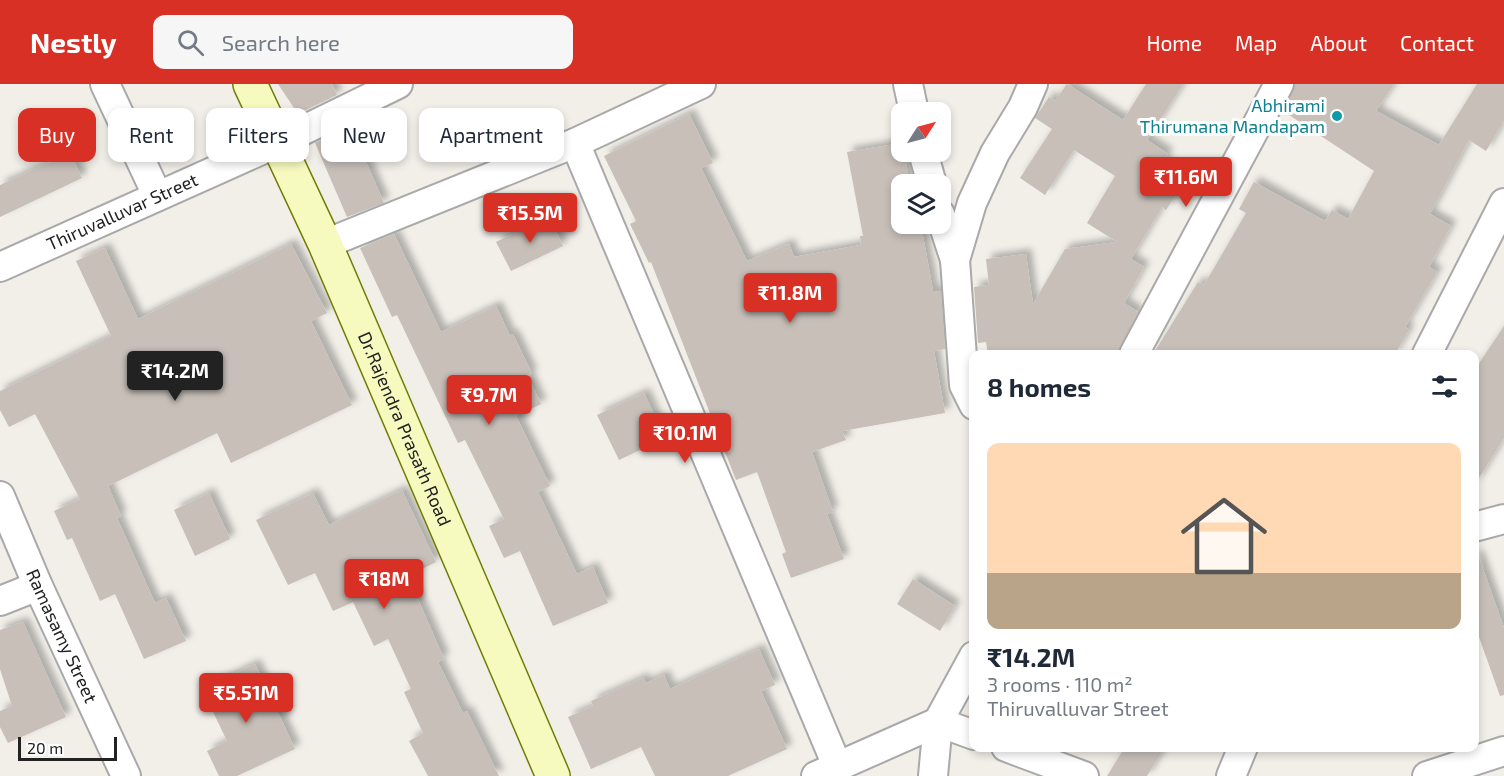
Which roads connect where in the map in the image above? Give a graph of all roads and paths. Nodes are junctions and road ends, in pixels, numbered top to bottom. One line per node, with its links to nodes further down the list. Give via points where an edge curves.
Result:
1 (105, 84): 14 (street)
2 (250, 84): 9 (street, Dr.Rajendra Prasath Road)
3 (398, 84): 10 (street, Thiruvalluvar Street)
4 (701, 84): 11 (street)
5 (908, 84): 8 (street)
6 (1033, 84): 18 (street, via 972,203)
7 (1279, 84): 20 (street)
8 (912, 102)
9 (261, 108)
10 (309, 127)
11 (575, 143): 17 (street); 34 (street)
12 (233, 162): 14 (street, Thiruvalluvar Street)
13 (286, 162): 17 (street, Dr.Rajendra Prasath Road)
14 (157, 195): 19 (street, Thiruvalluvar Street)
15 (1504, 202): 21 (street)
16 (947, 234): 18 (street)
17 (325, 244): 36 (street, Dr.Rajendra Prasath Road)
18 (955, 260): 22 (street, via 964,385)
19 (0, 267)
20 (1136, 350)
21 (1429, 350)
22 (969, 395)
23 (0, 496): 26 (street, Ramasamy Street)
24 (1504, 519): 25 (street)
25 (1479, 526)
26 (38, 586): 27 (street); 35 (street, Ramasamy Street)
27 (0, 601)
28 (969, 665): 29 (street)
29 (938, 722): 30 (street); 34 (street); 37 (street)
30 (969, 733)
31 (1019, 752): 38 (street)
32 (1241, 752): 39 (street)
33 (1494, 762): 40 (street)
34 (827, 772)
35 (126, 776)
36 (553, 776)
37 (933, 776)
38 (1084, 776)
39 (1230, 776)
40 (1427, 776)

